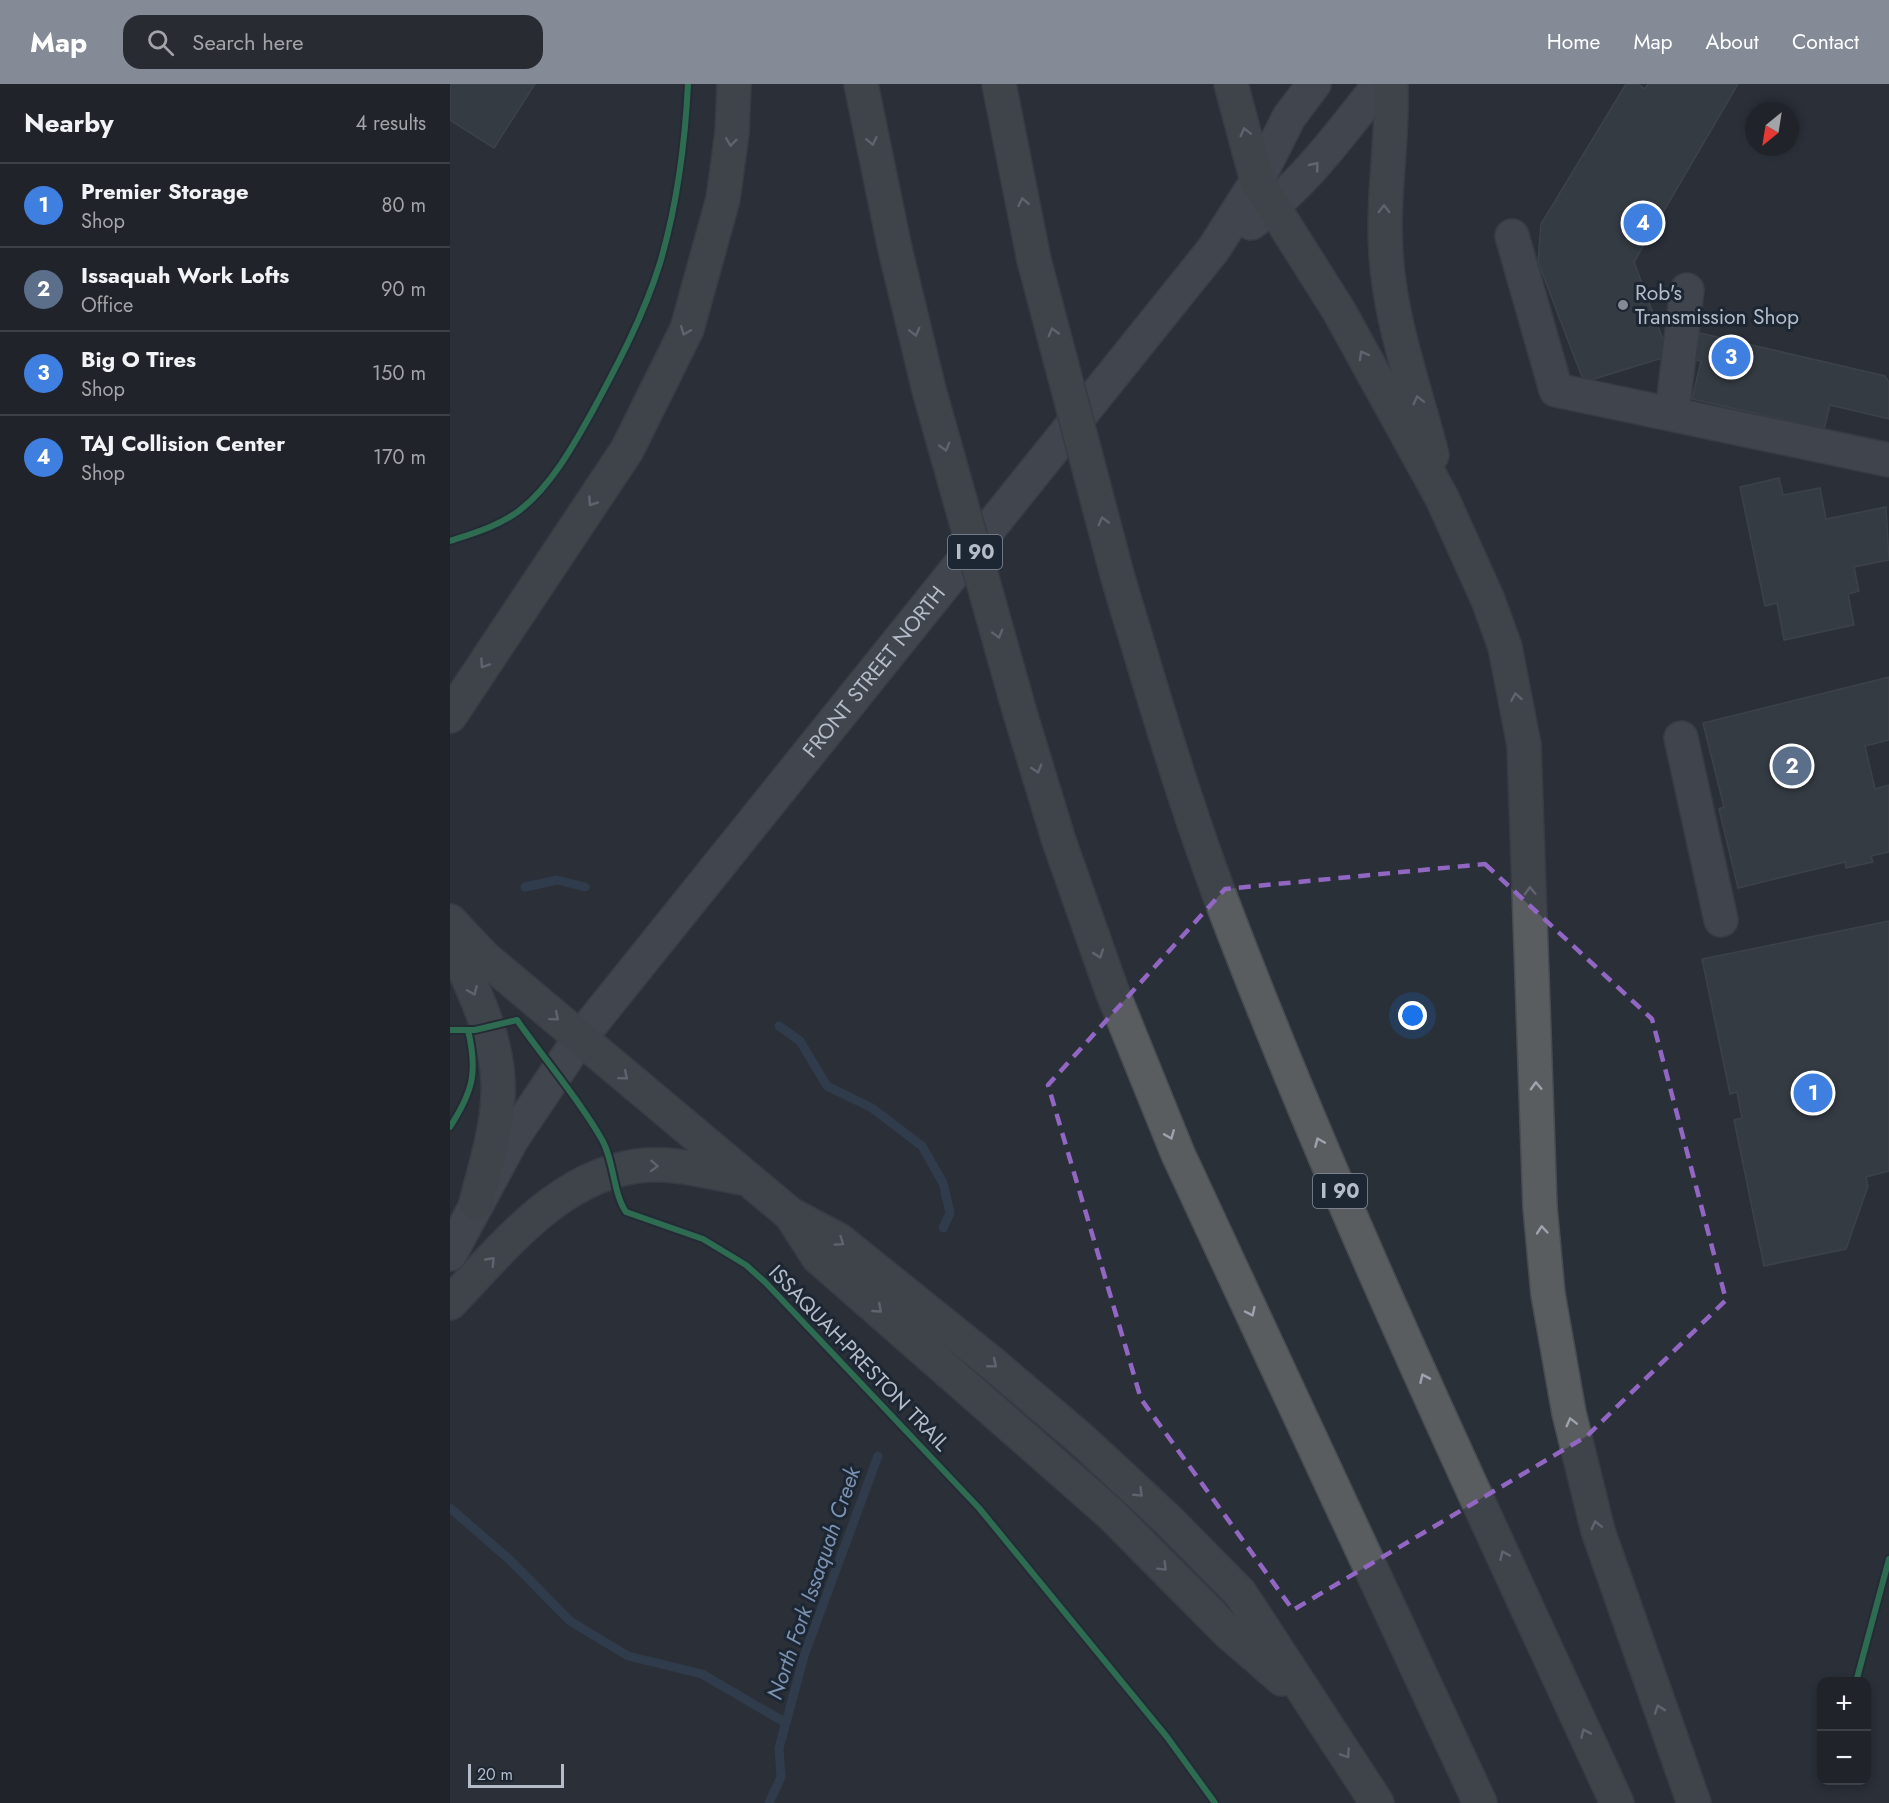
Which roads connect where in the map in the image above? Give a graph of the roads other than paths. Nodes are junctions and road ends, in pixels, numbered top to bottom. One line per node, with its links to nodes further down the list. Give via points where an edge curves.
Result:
1 (734, 84): 14 (highway, one-way to 14, via 723,199 702,282 682,340 627,450)
2 (861, 84): 26 (highway, I 90, one-way to 26, bridge, via 929,390 1020,713 1059,841 1112,991 1178,1154)
3 (999, 84): 24 (highway, I 90, one-way to 3, bridge, via 1363,1245 1224,906 1186,801 1118,578 1034,260)
4 (1231, 84): 8 (highway, one-way to 4)
5 (1314, 84): 8 (main road, FRONT STREET NORTH, via 1289,117)
6 (1380, 84): 8 (main road, FRONT STREET NORTH, one-way to 6, via 1310,172)
7 (1391, 84): 13 (highway, one-way to 7, via 1411,371 1392,312 1384,208 1392,126)
8 (1265, 194): 13 (highway, one-way to 8, via 1339,311); 19 (main road, FRONT STREET NORTH, via 1213,250)
9 (1512, 236): 11 (lane, via 1556,390)
10 (1687, 290): 11 (lane)
11 (1672, 413): 12 (lane)
12 (1889, 460)
13 (1442, 498): 27 (highway, one-way to 13, via 1598,1531 1569,1413 1548,1294 1540,1207 1524,745 1505,647)
14 (450, 716)
15 (1681, 738): 16 (lane)
16 (1721, 920)
17 (450, 921): 19 (highway, one-way to 19, via 485,958)
18 (450, 937): 21 (highway, one-way to 21, via 488,1027 498,1080 493,1133)
19 (580, 1038): 20 (highway, one-way to 20); 21 (main road, FRONT STREET NORTH, via 512,1139)
20 (750, 1180): 23 (highway, one-way to 20, via 531,1220 554,1201 596,1177 627,1167 651,1165); 25 (highway, one-way to 25, via 790,1214 839,1240 993,1364 1125,1479 1240,1593)
21 (476, 1203): 22 (main road, FRONT STREET NORTH)
22 (450, 1254)
23 (450, 1303)
24 (1613, 1794)
25 (1377, 1803)
26 (1480, 1803)
27 (1694, 1803)

